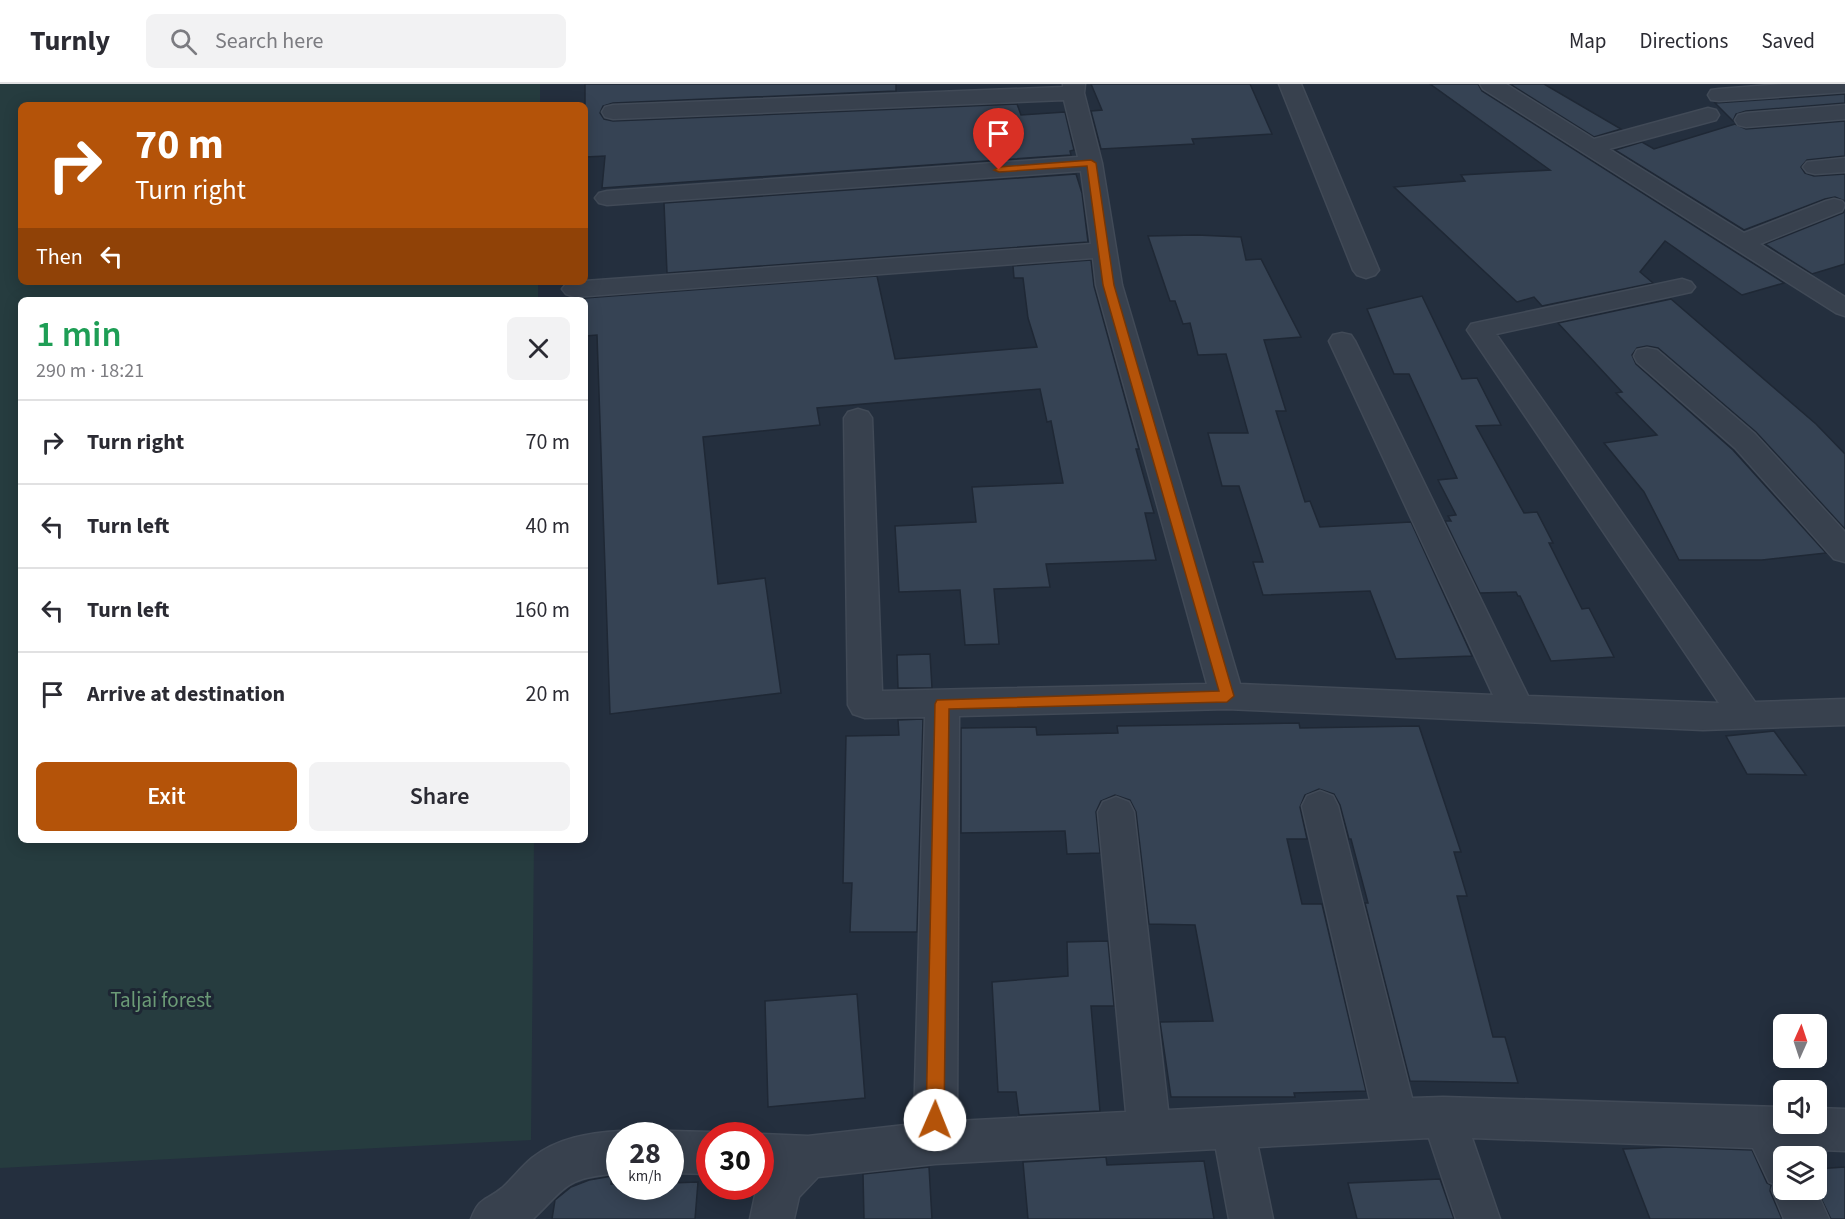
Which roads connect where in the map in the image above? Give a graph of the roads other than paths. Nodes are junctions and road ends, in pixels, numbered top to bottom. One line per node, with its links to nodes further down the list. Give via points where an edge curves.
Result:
1 (1290, 84): 18 (street)
2 (1491, 84): 10 (street)
3 (1845, 86): 5 (street)
4 (1073, 89): 6 (street); 11 (street)
5 (1719, 95)
6 (613, 112)
7 (1845, 112): 9 (street)
8 (1708, 115): 10 (street)
9 (1746, 120)
10 (1590, 147): 16 (street)
11 (1091, 163): 14 (street); 17 (street)
12 (1845, 165): 13 (street)
13 (1815, 167)
14 (607, 198)
15 (1834, 206): 16 (street)
16 (1743, 242): 21 (street)
17 (1104, 250): 20 (street); 26 (street, via 1109,285)
18 (1366, 270)
19 (1682, 287): 30 (street, via 1480,330)
20 (575, 289)
21 (1845, 308)
22 (1342, 341): 28 (street)
23 (1647, 356): 25 (street, via 1745,441)
24 (858, 418): 27 (street, via 865,705)
25 (1845, 551)
26 (1227, 696): 27 (street); 28 (street)
27 (942, 704): 39 (street)
28 (1517, 709): 30 (street)
29 (1845, 712): 30 (street)
30 (1746, 716)
31 (1320, 806): 34 (street)
32 (1116, 812): 38 (street)
33 (1443, 1117): 34 (street); 36 (street); 48 (street)
34 (1396, 1120): 35 (street)
35 (1233, 1128): 38 (street); 47 (street)
36 (1766, 1128): 37 (street); 40 (street)
37 (1845, 1130)
38 (1149, 1132): 39 (street)
39 (935, 1143): 43 (street)
40 (1774, 1146)
41 (606, 1153): 45 (street, via 580,1155 552,1169 519,1204)
42 (774, 1156): 43 (street)
43 (808, 1158): 46 (street, via 779,1186)
44 (1798, 1200): 49 (street)
45 (493, 1219)
46 (772, 1219)
47 (1251, 1219)
48 (1478, 1219)
49 (1807, 1219)

